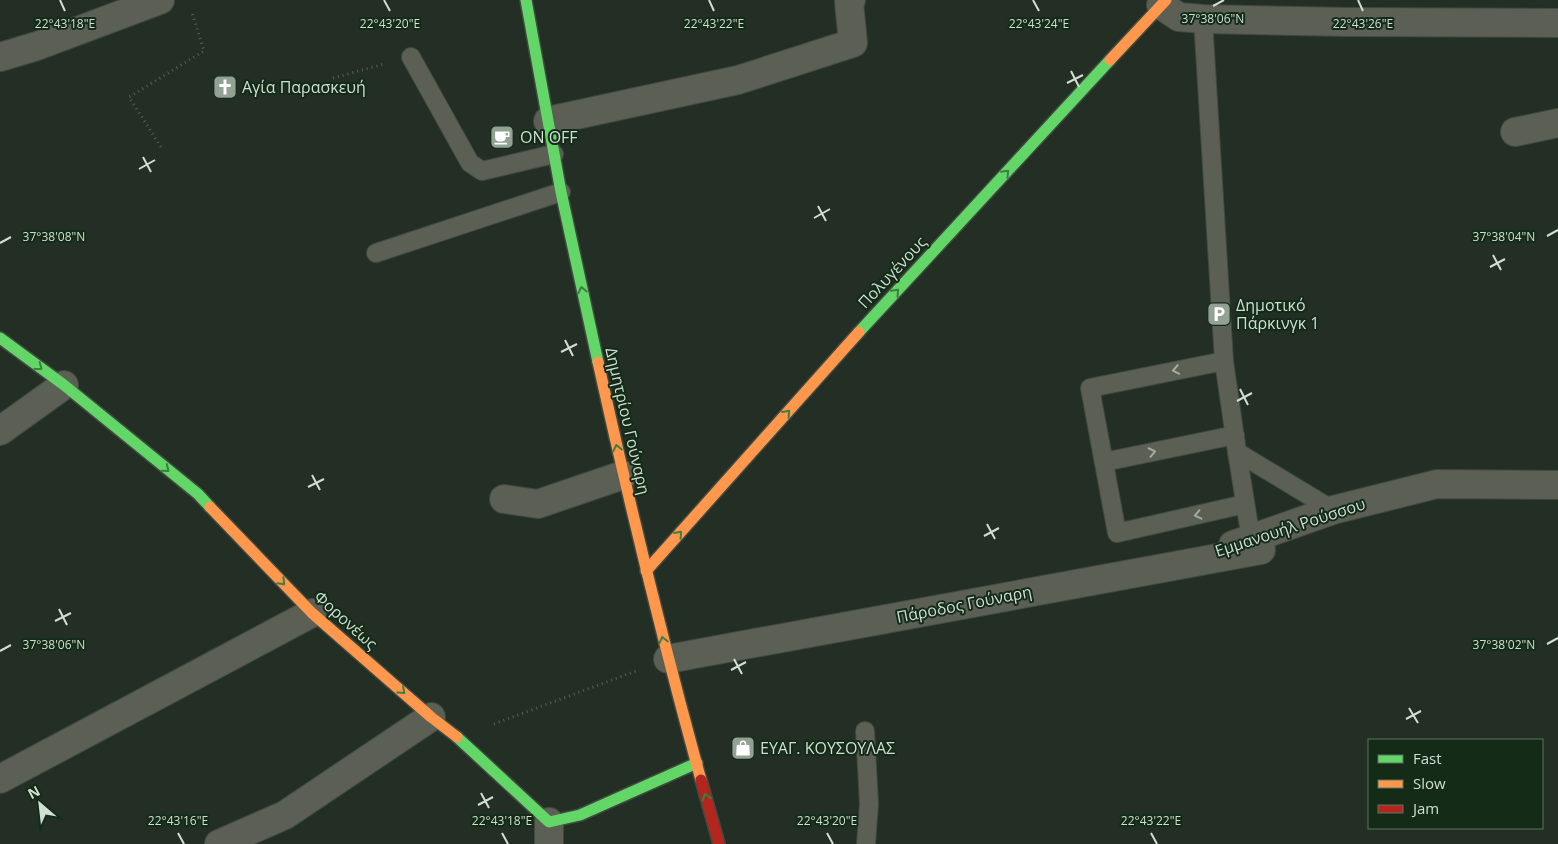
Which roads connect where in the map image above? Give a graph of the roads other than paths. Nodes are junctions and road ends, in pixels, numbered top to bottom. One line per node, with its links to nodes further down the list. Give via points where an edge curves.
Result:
1 (160, 0): 7 (street)
2 (526, 0): 9 (street, Δημητρίου Γούναρη)
3 (851, 0): 9 (street, via 853,43 738,80)
4 (1163, 2): 5 (street, via 1179,17); 27 (street, Πολυγένους, one-way to 4, via 867,324)
5 (1203, 18): 6 (street); 16 (lane)
6 (1558, 23)
7 (0, 57)
8 (411, 57): 12 (lane, via 470,163 482,171)
9 (548, 121): 12 (street, Δημητρίου Γούναρη)
10 (1558, 123): 11 (street)
11 (1515, 132)
12 (554, 154): 13 (street, Δημητρίου Γούναρη)
13 (561, 192): 14 (lane); 21 (street, Δημητρίου Γούναρη, one-way to 13)
14 (376, 253)
15 (0, 338): 17 (street, Φορονέως, one-way to 17)
16 (1224, 361): 19 (lane); 20 (lane, one-way to 20, via 1090,388)
17 (64, 386): 18 (street); 28 (street, Φορονέως, one-way to 28, via 198,494)
18 (0, 431)
19 (1236, 443): 20 (lane, one-way to 19); 24 (lane); 25 (lane)
20 (1104, 462): 24 (lane, one-way to 20, via 1117,533)
21 (623, 475): 23 (street, via 538,504); 27 (street, Δημητρίου Γούναρη)
22 (1558, 485): 25 (street, Εμμανουήλ Ρούσσου, via 1437,484)
23 (504, 499)
24 (1246, 504): 26 (lane)
25 (1333, 510): 26 (street, Εμμανουήλ Ρούσσου)
26 (1256, 545): 29 (street, Πάροδος Γούναρη, via 1173,565)
27 (646, 571): 29 (street, Δημητρίου Γούναρη, one-way to 27)
28 (312, 613): 30 (street, Φορονέως, one-way to 30); 33 (street)
29 (668, 659): 32 (street, Δημητρίου Γούναρη)
30 (431, 717): 34 (street, Φορονέως, via 458,738); 35 (street, via 285,815)
31 (865, 731): 37 (lane, via 869,804)
32 (697, 763): 34 (street, Φορονέως); 36 (street, Δημητρίου Γούναρη, one-way to 32)
33 (0, 778)
34 (549, 833)
35 (219, 844)
36 (719, 844)
37 (866, 844)

